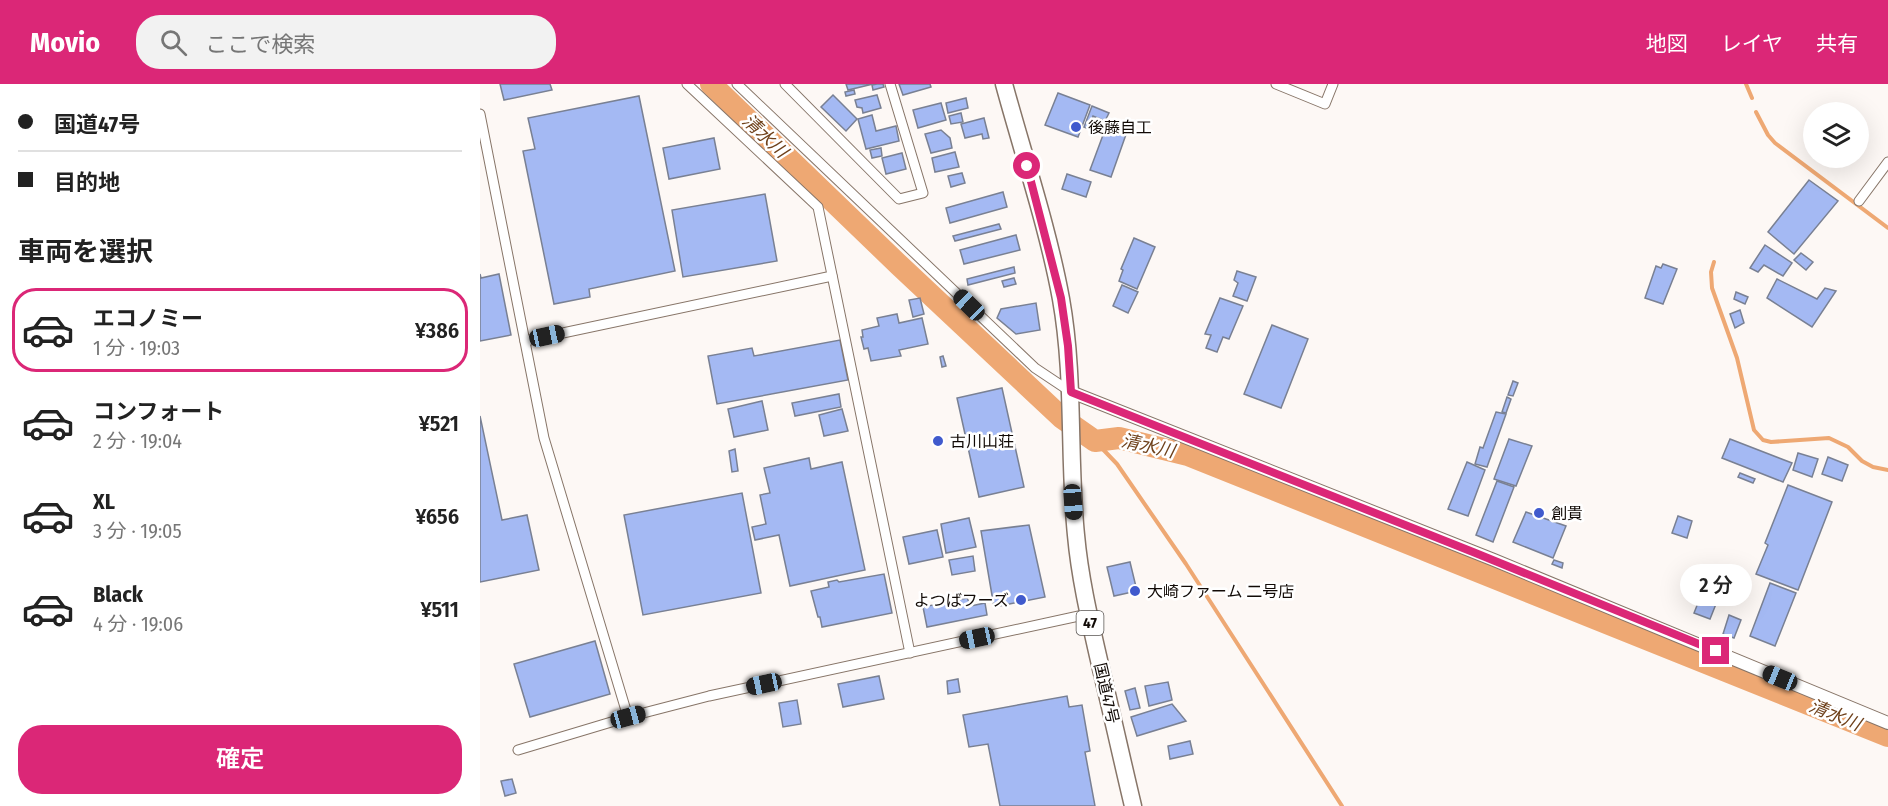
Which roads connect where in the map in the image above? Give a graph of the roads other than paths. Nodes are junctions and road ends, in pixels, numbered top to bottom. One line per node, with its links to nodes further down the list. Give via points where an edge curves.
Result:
1 (687, 84): 11 (street, via 818,207)
2 (737, 84): 13 (street, via 1035,368)
3 (785, 84): 4 (street, via 899,199 923,192)
4 (891, 84)
5 (1004, 84): 13 (highway, 国道47号 / 47, via 1061,298)
6 (1276, 84): 7 (street, via 1326,104)
7 (1334, 84)
8 (480, 114): 12 (street)
9 (1888, 162): 10 (street)
10 (1859, 201)
11 (832, 276): 12 (street); 15 (street)
12 (525, 340): 16 (street, via 544,438)
13 (1071, 394): 14 (highway, 国道47号 / 47, via 1076,536); 17 (street, via 1505,565)
14 (1088, 614): 15 (street); 19 (highway, 国道47号 / 47)
15 (910, 652): 16 (street)
16 (628, 717): 18 (street)
17 (1888, 723)
18 (518, 750)
19 (1133, 806)

